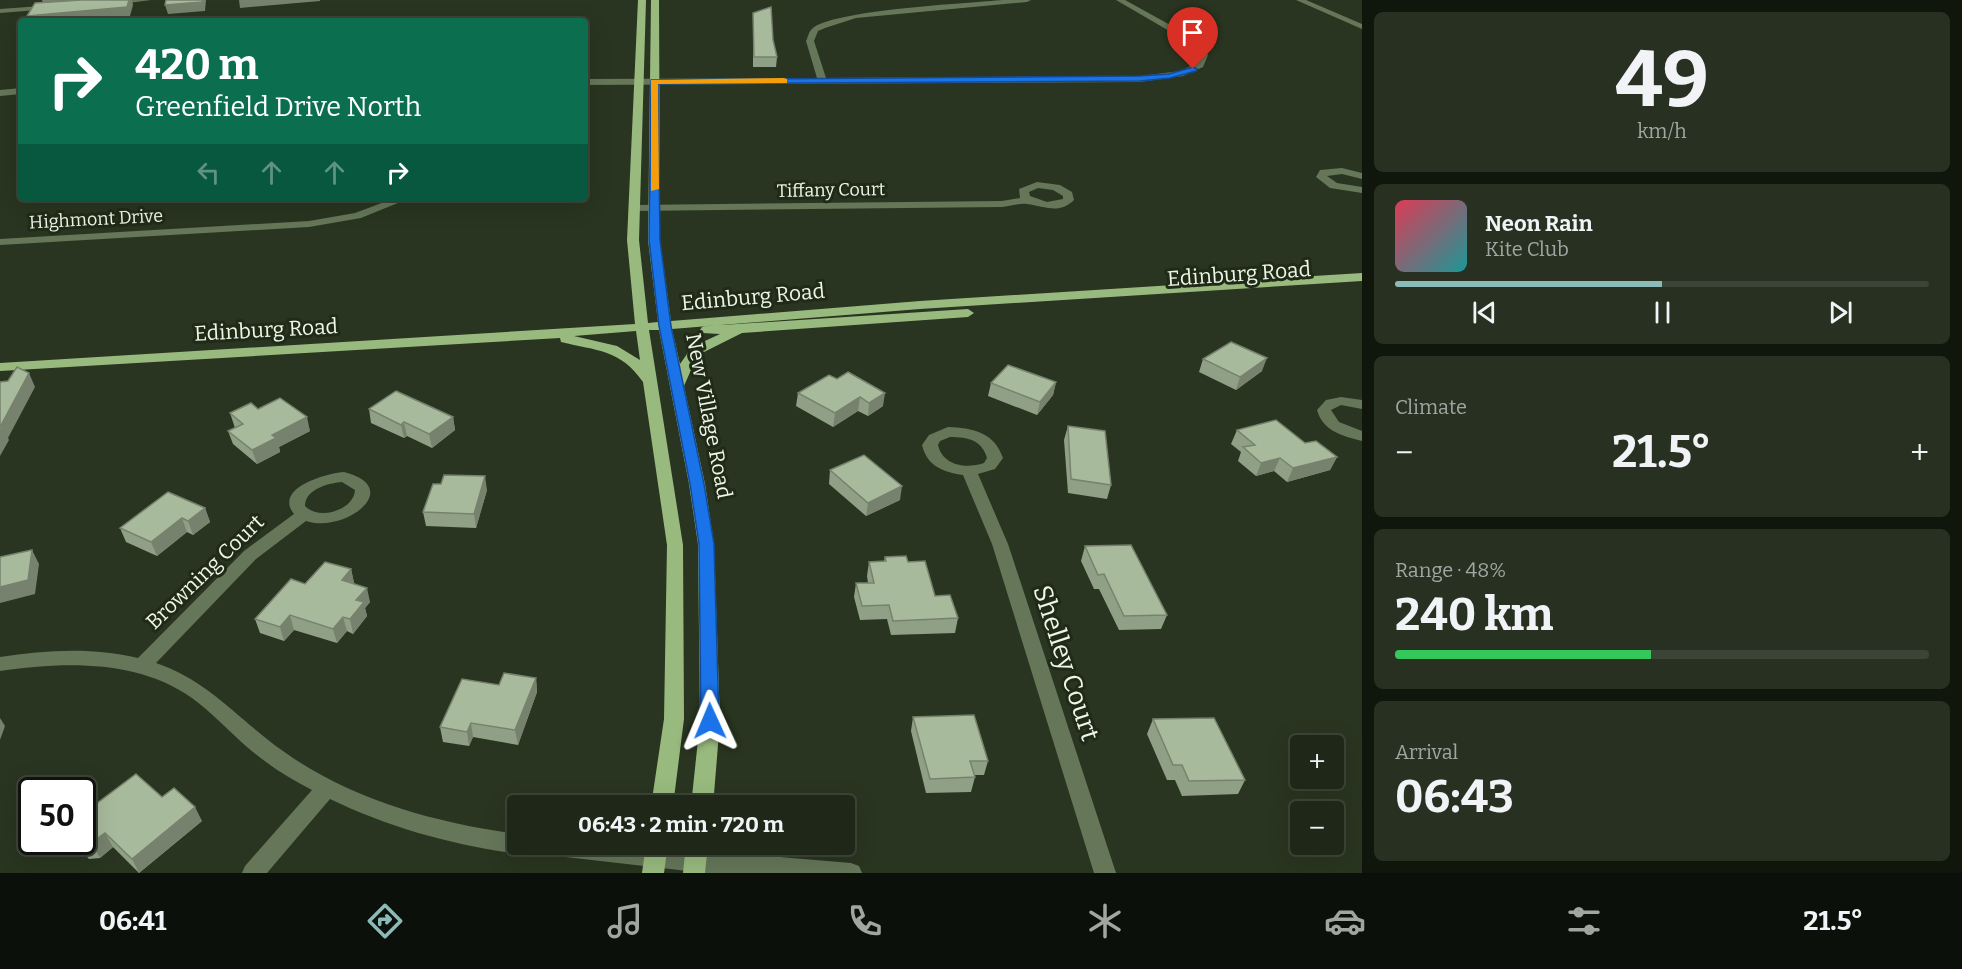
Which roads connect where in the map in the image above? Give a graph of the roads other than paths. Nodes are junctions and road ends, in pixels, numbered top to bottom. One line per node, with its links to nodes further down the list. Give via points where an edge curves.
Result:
1 (147, 0): 8 (street)
2 (642, 0): 15 (main road)
3 (655, 0): 16 (main road, New Village Road)
4 (945, 0): 9 (street)
5 (1027, 0): 9 (street)
6 (1120, 0): 13 (street, via 1198,44 1204,54 1200,64 1176,74 1140,79)
7 (1300, 0): 12 (street)
8 (103, 3)
9 (955, 6): 13 (street, via 855,16 822,26 810,41)
10 (58, 7): 11 (street)
11 (0, 11)
12 (1362, 27)
13 (822, 81): 16 (street)
14 (588, 82): 15 (street)
15 (638, 82): 16 (street); 23 (main road)
16 (654, 82): 24 (main road, New Village Road)
17 (18, 91): 18 (street)
18 (0, 93)
19 (1360, 174): 20 (street, via 1335,170 1324,172 1321,177 1334,186)
20 (1362, 190)
21 (1029, 200): 24 (street, Tiffany Court, via 1002,204)
22 (397, 201): 25 (street, Highmont Drive, via 357,216 309,224)
23 (634, 208): 24 (street, Tiffany Court); 29 (main road, via 633,240)
24 (654, 208): 28 (main road, New Village Road)
25 (0, 242)
26 (1362, 277): 28 (main road, Edinburg Road)
27 (1362, 288): 30 (main road, Edinburg Road)
28 (665, 326): 29 (main road, Edinburg Road); 30 (main road, Edinburg Road); 34 (main road, New Village Road)
29 (642, 328): 31 (main road, Edinburg Road); 33 (main road)
30 (748, 329): 34 (main road, via 692,353)
31 (542, 335): 32 (main road, Edinburg Road); 33 (main road, via 621,352 633,359)
32 (0, 368)
33 (651, 385): 42 (main road, via 675,545 674,719)
34 (677, 386): 43 (main road, New Village Road, via 706,544 710,721)
35 (1362, 405): 36 (street, via 1334,402 1324,411 1338,428)
36 (1362, 435)
37 (969, 472): 50 (street, Shelley Court, via 1000,544)
38 (304, 514): 40 (street, Browning Court, via 249,555)
39 (0, 664): 40 (street, via 62,657)
40 (141, 667): 41 (street, via 196,691 284,763)
41 (327, 788): 44 (street, via 374,809 442,830); 48 (street)
42 (664, 795)
43 (703, 795)
44 (507, 842)
45 (627, 855): 46 (street)
46 (655, 858): 47 (street)
47 (696, 860): 49 (street)
48 (253, 873)
49 (851, 873)
50 (1105, 873)

